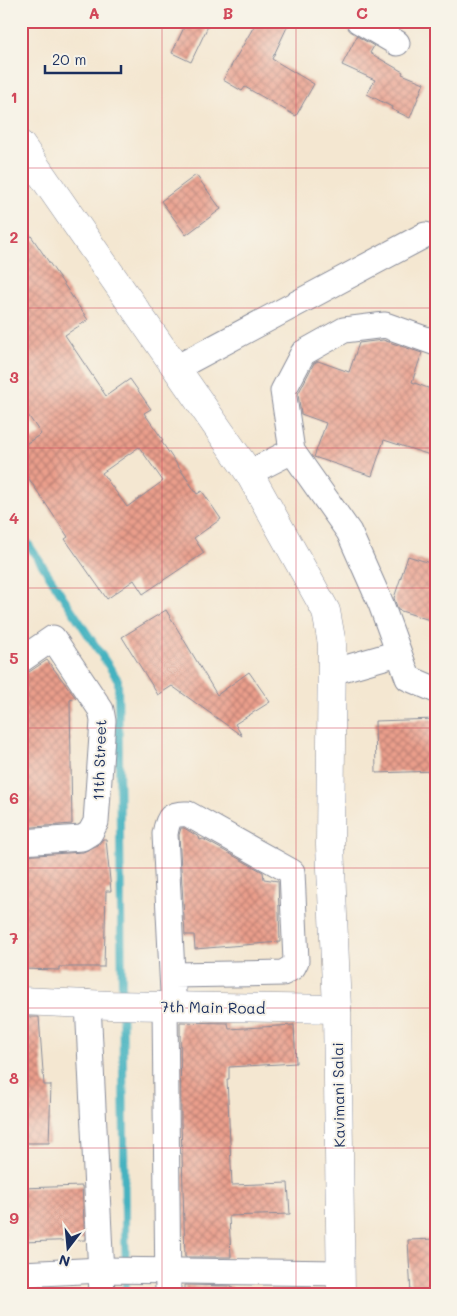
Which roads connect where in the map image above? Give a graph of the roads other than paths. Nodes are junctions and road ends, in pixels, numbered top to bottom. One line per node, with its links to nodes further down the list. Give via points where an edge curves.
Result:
1 (359, 21): 2 (street)
2 (397, 43)
3 (22, 147): 6 (street, Kavimani Salai)
4 (425, 235): 6 (street)
5 (436, 343): 7 (street, via 385,325 344,330 304,353 283,391)
6 (176, 368): 8 (street, Kavimani Salai)
7 (292, 452): 8 (street); 9 (street, via 350,532)
8 (249, 472): 11 (street, Kavimani Salai, via 326,611 332,644)
9 (398, 653): 11 (street); 12 (street, via 408,678)
10 (21, 660): 13 (street, 11th Street, via 53,638 101,710 103,721 96,822 90,833 82,838)
11 (332, 672): 17 (street, Kavimani Salai, via 330,845)
12 (436, 690)
13 (21, 842)
14 (166, 997): 14 (street, via 166,824 176,813 188,814 292,872 296,961 294,967 283,973); 16 (street, 7th Main Road); 17 (street, 7th Main Road); 20 (street)
15 (21, 1002): 16 (street, 7th Main Road)
16 (99, 1004): 18 (street)
17 (337, 1009): 21 (street, Kavimani Salai)
18 (118, 1270): 19 (street); 20 (street); 22 (street)
19 (21, 1274)
20 (168, 1283): 21 (street)
21 (341, 1284)
22 (102, 1295)

